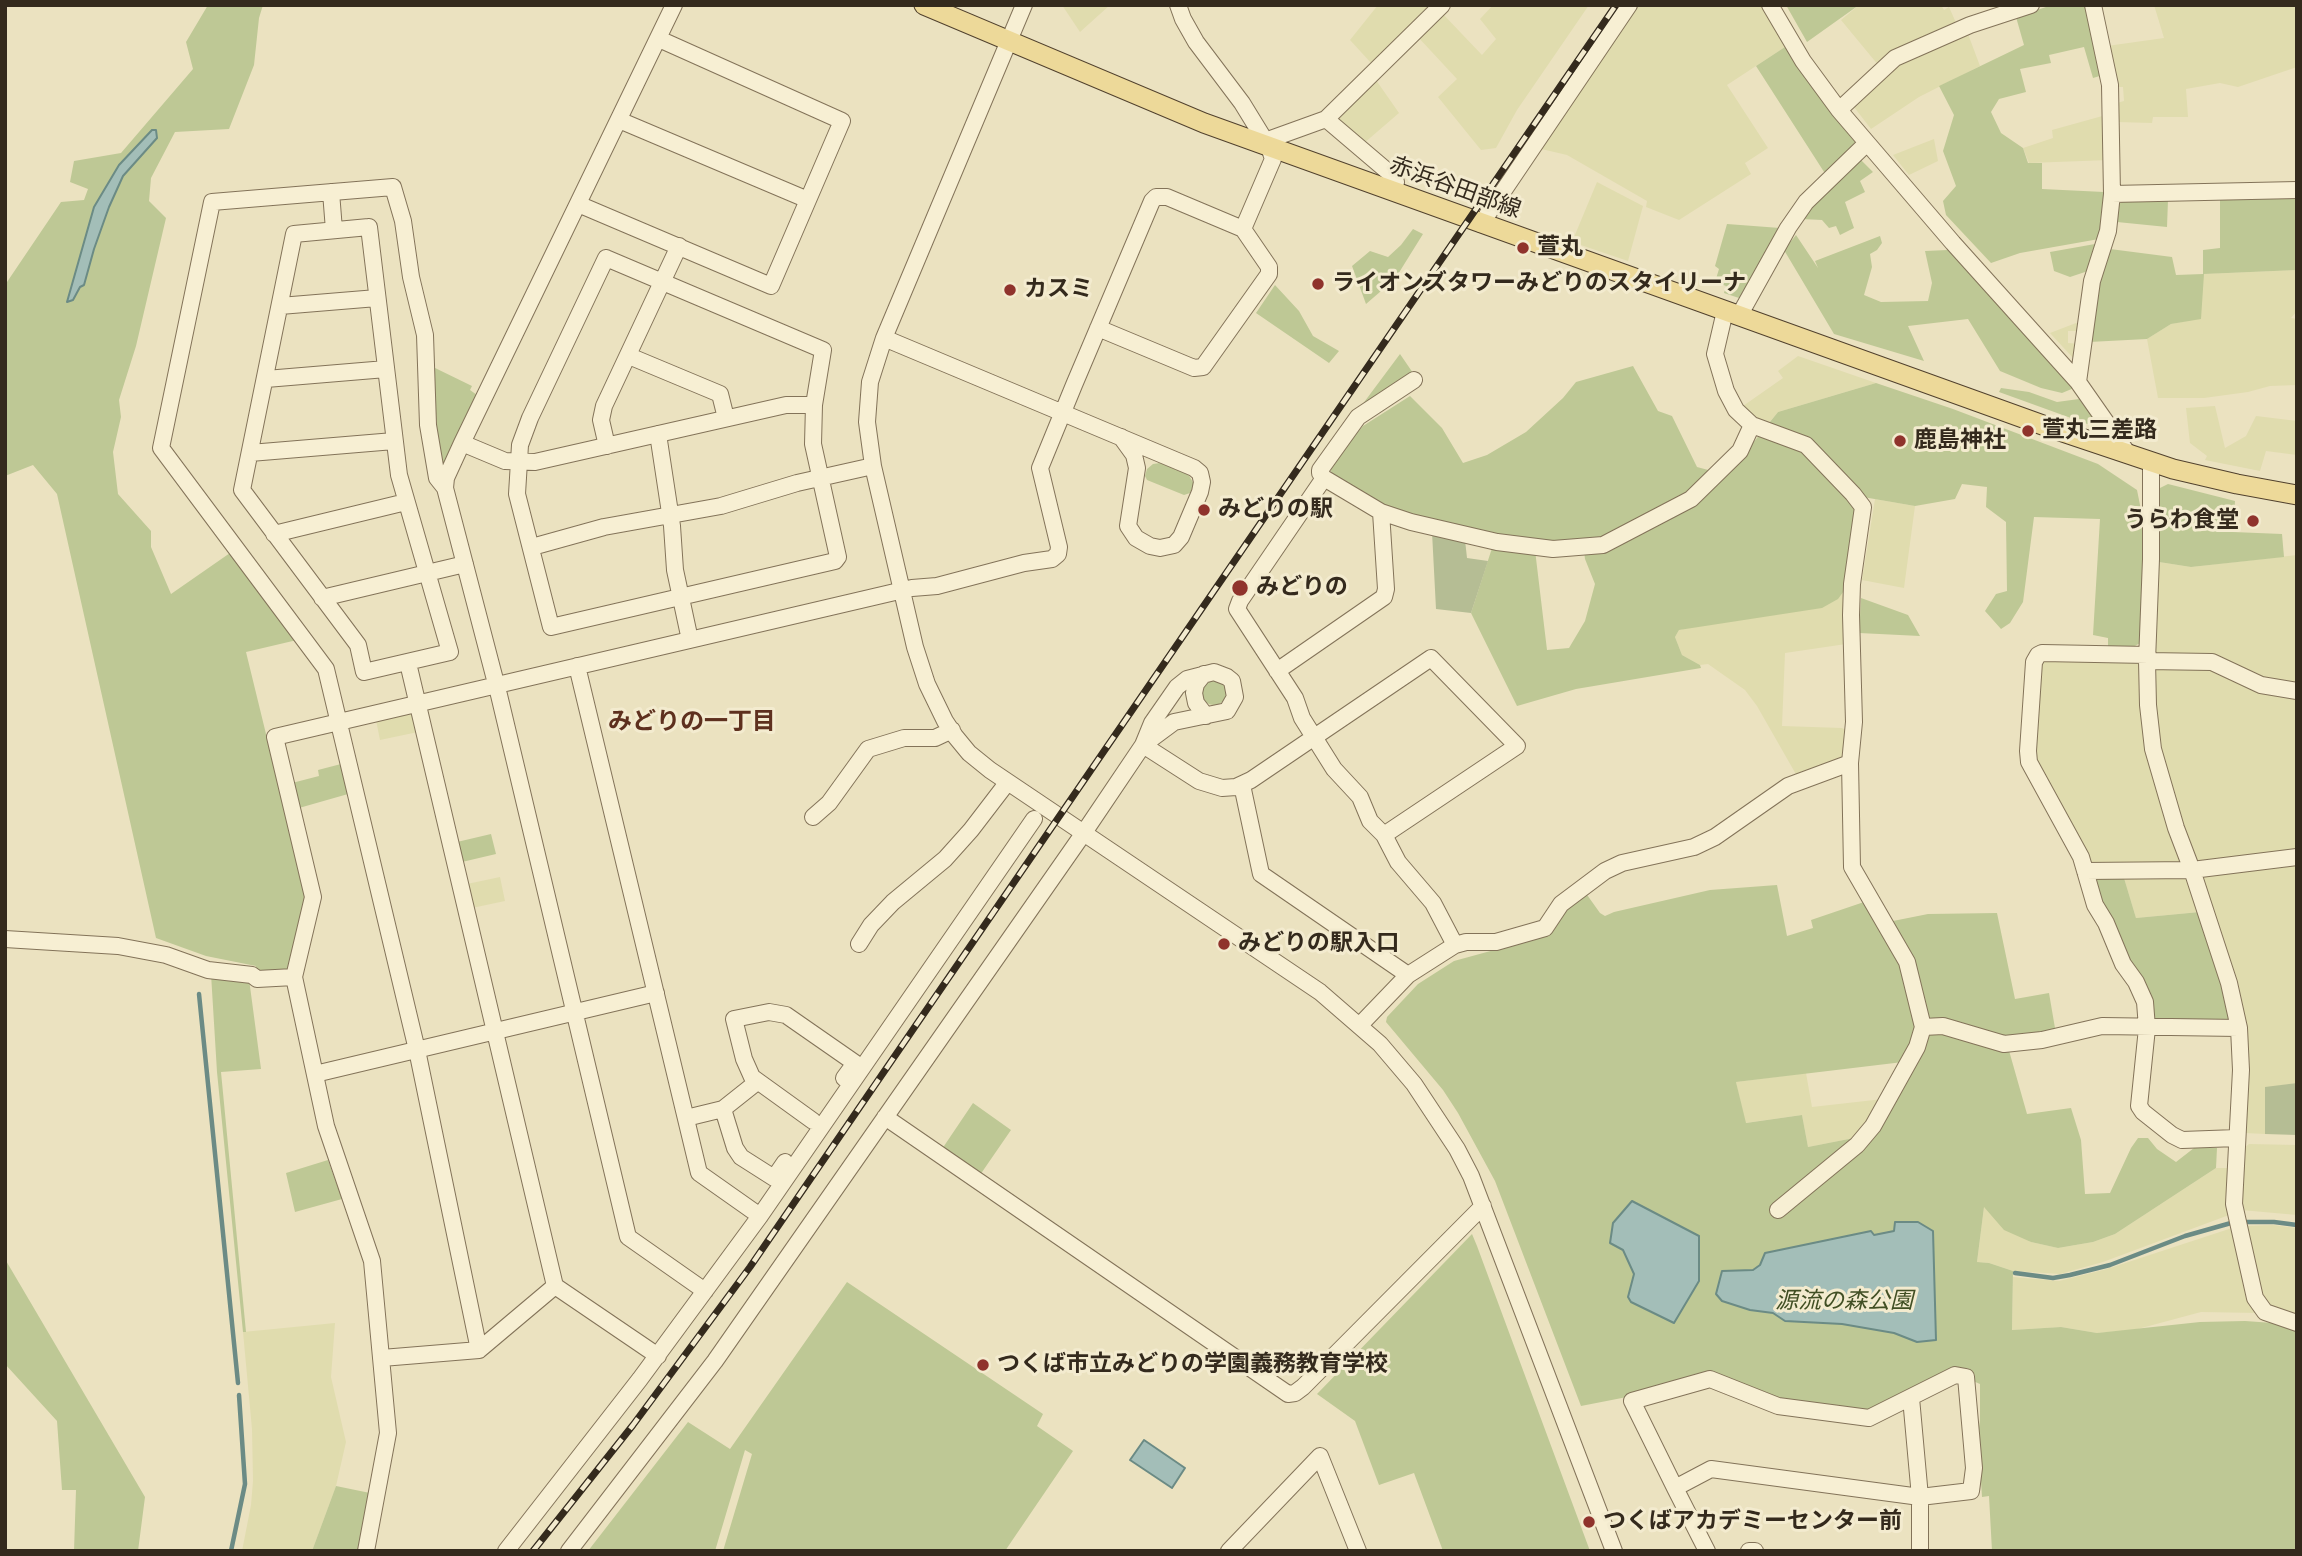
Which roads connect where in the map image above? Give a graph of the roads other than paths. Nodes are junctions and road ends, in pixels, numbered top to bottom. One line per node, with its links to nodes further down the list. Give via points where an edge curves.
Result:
1 (674, 5): 10 (street)
2 (924, 5): 11 (main road, 赤浜谷田部線)
3 (1024, 5): 11 (street)
4 (1178, 5): 16 (street, via 1196,42)
5 (1629, 5): 23 (street)
6 (1770, 5): 12 (street)
7 (2031, 5): 12 (street, via 1970,25 1895,58)
8 (2093, 5): 20 (street, via 2110,85)
9 (1440, 6): 13 (street)
10 (659, 39): 14 (street); 21 (street, via 842,121)
11 (1009, 42): 16 (main road, 赤浜谷田部線); 32 (street)
12 (1839, 110): 15 (street)
13 (1326, 119): 16 (street); 18 (street, via 1393,176)
14 (619, 120): 21 (street); 22 (street)
15 (1867, 143): 30 (street, via 1806,202); 37 (street)
16 (1267, 144): 18 (main road, 赤浜谷田部線); 24 (street, via 1273,159)
17 (2297, 190): 20 (street)
18 (1393, 191): 23 (main road, 赤浜谷田部線)
19 (331, 192): 25 (street); 56 (street, via 393,187 425,335 428,425 437,478); 78 (street, via 212,202 161,448 326,669)
20 (2112, 194): 37 (street, via 2108,231 2092,281)
21 (808, 200): 26 (street, via 771,286)
22 (578, 204): 26 (street); 45 (street)
23 (1480, 224): 30 (main road, 赤浜谷田部線)
24 (1243, 229): 31 (street, via 1167,197 1156,197); 31 (street, via 1269,267 1269,274 1203,367 1194,368)
25 (334, 230): 28 (street, via 369,227); 29 (street, via 294,234)
26 (679, 246): 27 (street)
27 (662, 282): 33 (street); 38 (street, via 823,350); 50 (street, via 606,258 530,418)
28 (377, 298): 29 (street); 34 (street)
29 (280, 306): 35 (street)
30 (1732, 313): 41 (street, via 1715,354 1717,368 1736,410); 49 (main road, 赤浜谷田部線)
31 (1098, 328): 39 (street)
32 (884, 338): 39 (street); 52 (street, via 867,404)
33 (629, 356): 40 (street, via 720,394); 46 (street, via 601,414)
34 (386, 369): 35 (street); 44 (street)
35 (266, 379): 47 (street)
36 (1414, 380): 55 (street, via 1358,417 1320,470)
37 (2078, 382): 49 (street)
38 (814, 405): 40 (street, via 786,405); 54 (street)
39 (1063, 413): 43 (street); 65 (street, via 1040,468 1059,554 937,586)
40 (726, 418): 42 (street)
41 (1752, 425): 59 (street, via 1740,451 1691,499 1603,545 1553,549 1497,542); 82 (street, via 1806,445 1863,507 1852,595 1854,722)
42 (658, 434): 46 (street); 60 (street)
43 (1121, 437): 48 (street); 53 (street)
44 (394, 441): 47 (street); 58 (street)
45 (462, 443): 50 (street); 56 (street)
46 (607, 446): 50 (street)
47 (250, 453): 61 (street, via 242,490)
48 (1163, 455): 53 (street); 53 (street, via 1194,468 1202,482 1174,545 1150,546 1128,526)
49 (2129, 455): 51 (main road, 赤浜谷田部線)
50 (518, 463): 62 (street, via 517,494)
51 (2151, 463): 57 (main road, 赤浜谷田部線); 69 (street)
52 (873, 466): 54 (street); 65 (street)
53 (1138, 468)
54 (818, 477): 60 (street, via 721,506); 67 (street, via 838,557 835,561)
55 (1324, 478): 59 (street); 72 (street, via 1237,605)
56 (445, 488): 63 (street)
57 (2297, 495)
58 (406, 502): 61 (street); 64 (street)
59 (1381, 512): 72 (street, via 1384,597)
60 (670, 515): 62 (street, via 604,527); 67 (street)
61 (274, 534): 66 (street)
62 (532, 548): 67 (street, via 551,627)
63 (464, 564): 64 (street); 74 (street)
64 (427, 572): 66 (street); 70 (street, via 450,652)
65 (903, 590): 68 (street); 79 (street, via 924,677)
66 (322, 598): 70 (street, via 358,645 365,672)
67 (681, 598): 68 (street)
68 (690, 640): 71 (street)
69 (2147, 658): 75 (street, via 2212,662 2261,685); 90 (street, via 2153,749); 91 (street, via 2042,653 2034,662 2029,762 2073,839)
70 (408, 663): 76 (street)
71 (578, 666): 74 (street); 97 (street)
72 (1277, 671): 80 (street)
73 (1204, 674): 77 (street, via 1194,693); 77 (street, via 1227,677 1235,689 1227,710); 81 (street, via 1177,687)
74 (497, 686): 76 (street); 98 (street)
75 (2297, 691)
76 (417, 705): 78 (street); 103 (street)
77 (1206, 716): 81 (street, via 1174,722)
78 (339, 723): 96 (street, via 275,737 313,897); 104 (street)
79 (952, 730): 83 (street, via 970,753); 85 (street, via 935,738 904,738 868,749 830,803)
80 (1313, 737): 84 (street); 88 (street); 88 (street, via 1431,658 1517,746)
81 (1143, 745): 84 (street, via 1206,784 1222,788); 87 (street)
82 (1850, 763): 94 (street, via 1788,786 1694,847 1605,870 1561,904 1545,928 1496,942); 100 (street, via 1852,867 1907,962)
83 (1007, 783): 87 (street); 93 (street, via 945,859 892,902)
84 (1242, 785): 95 (street, via 1261,874)
85 (813, 817)
86 (1034, 819): 114 (street)
87 (1083, 834): 99 (street, via 1300,978); 108 (street)
88 (1384, 835): 94 (street, via 1398,862 1433,903)
89 (2297, 857): 90 (street)
90 (2192, 870): 91 (street); 102 (street)
91 (2085, 872): 101 (street, via 2095,905 2145,1002)
92 (5, 939): 96 (street, via 118,946 257,979)
93 (859, 944)
94 (1455, 945): 95 (street)
95 (1408, 975): 99 (street)
96 (295, 976): 105 (street)
97 (656, 993): 98 (street); 109 (street)
98 (574, 1011): 103 (street); 116 (street, via 628,1237)
99 (1360, 1025): 112 (street, via 1425,1099 1457,1149)
100 (1923, 1027): 101 (street, via 1943,1026 2004,1044 2042,1041 2102,1026); 113 (street, via 1917,1047 1873,1126)
101 (2147, 1028): 102 (street); 111 (street, via 2139,1106 2143,1112 2182,1140)
102 (2239, 1028): 111 (street)
103 (495, 1031): 104 (street); 115 (street)
104 (417, 1050): 105 (street); 118 (street)
105 (315, 1074): 120 (street, via 326,1126 372,1261)
106 (757, 1082): 107 (street); 110 (street); 110 (street, via 746,1065 734,1019 769,1012 786,1015 855,1063)
107 (723, 1109): 109 (street); 110 (street, via 741,1157 774,1178)
108 (885, 1117): 112 (street, via 1288,1394 1303,1387); 126 (street, via 715,1361)
109 (687, 1118): 114 (street, via 699,1174)
110 (813, 1121)
111 (2237, 1138): 117 (street, via 2234,1204 2255,1298 2265,1312)
112 (1483, 1206): 129 (street)
113 (1778, 1210)
114 (760, 1216): 116 (street)
115 (555, 1286): 118 (street); 119 (street)
116 (705, 1291): 119 (street)
117 (2297, 1323)
118 (479, 1350): 120 (street)
119 (658, 1356): 125 (street)
120 (382, 1358): 124 (street, via 388,1433)
121 (1910, 1398): 122 (street, via 1869,1418 1778,1406 1710,1379 1632,1402); 123 (street); 123 (street, via 1955,1375 1966,1377 1974,1468 1971,1491)
122 (1675, 1488): 123 (street, via 1711,1469); 130 (street)
123 (1920, 1497): 133 (street)
124 (366, 1551)
125 (506, 1551)
126 (569, 1551)
127 (1229, 1551): 128 (street, via 1320,1456)
128 (1359, 1551)
129 (1614, 1551)
130 (1707, 1551)
131 (1749, 1551): 132 (street)
132 (1755, 1551)
133 (1920, 1551)

